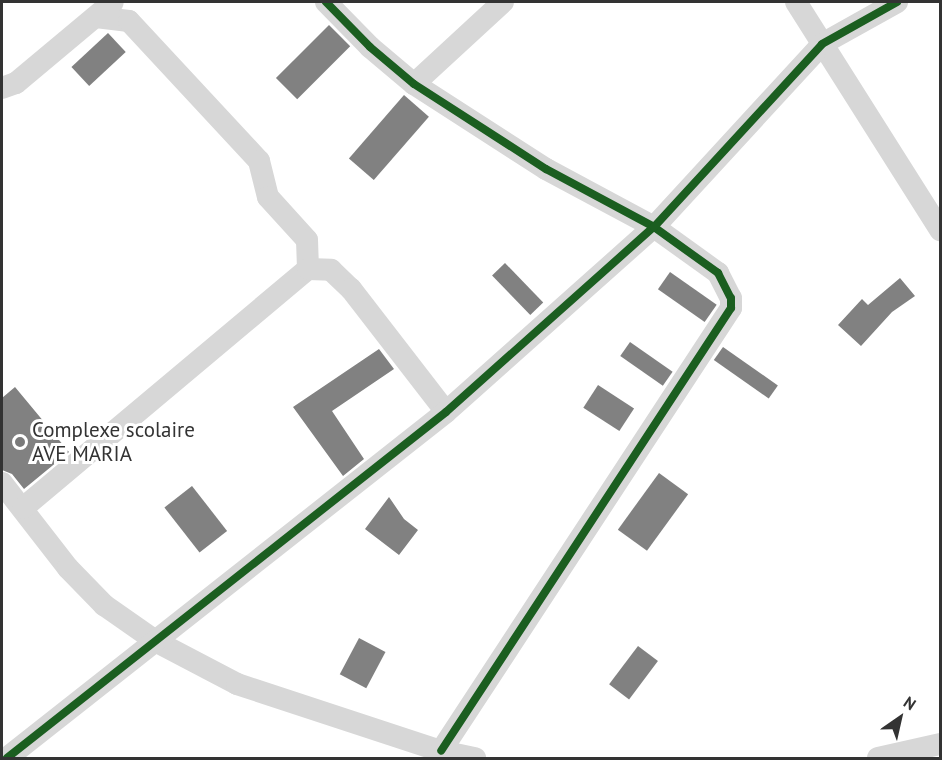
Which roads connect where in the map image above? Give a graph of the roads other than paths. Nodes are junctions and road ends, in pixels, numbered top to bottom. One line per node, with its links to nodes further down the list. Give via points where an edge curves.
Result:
1 (113, 2): 6 (street)
2 (326, 2): 8 (street)
3 (503, 2): 8 (street)
4 (796, 2): 7 (street)
5 (897, 2): 7 (street)
6 (96, 17): 9 (street, via 16,83); 12 (street, via 129,21 258,161 268,197 307,240)
7 (822, 44): 10 (street); 11 (street)
8 (414, 84): 10 (street, via 546,169)
9 (2, 88)
10 (654, 227): 13 (street); 18 (street, via 718,273 731,298 731,308)
11 (940, 230)
12 (308, 269): 13 (street, via 331,270 351,289); 15 (street)
13 (446, 412): 16 (street)
14 (2, 483): 15 (street)
15 (23, 508): 16 (street, via 68,568 104,605)
16 (158, 642): 18 (street, via 237,684); 19 (street)
17 (940, 744): 21 (street)
18 (441, 752): 20 (street)
19 (8, 759)
20 (475, 759)
21 (878, 759)

